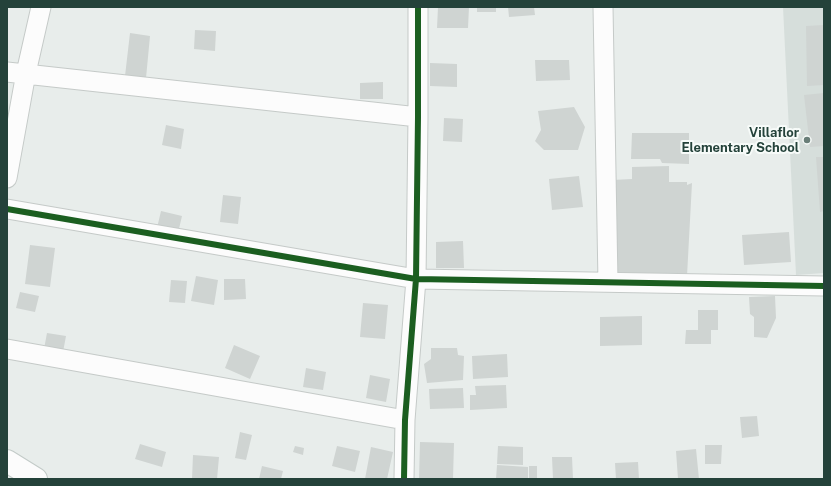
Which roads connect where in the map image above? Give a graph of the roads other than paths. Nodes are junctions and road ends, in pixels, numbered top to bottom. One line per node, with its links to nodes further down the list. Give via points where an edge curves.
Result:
1 (41, 7): 5 (street)
2 (418, 7): 6 (street)
3 (603, 7): 10 (street)
4 (7, 72): 5 (street)
5 (26, 73): 6 (street); 7 (street)
6 (418, 117): 9 (street)
7 (7, 178)
8 (7, 209): 9 (street)
9 (416, 279): 10 (street); 13 (street)
10 (608, 282): 11 (street)
11 (824, 286)
12 (7, 349): 13 (street)
13 (405, 420): 16 (street)
14 (7, 461): 15 (main road)
15 (36, 479)
16 (404, 479)

